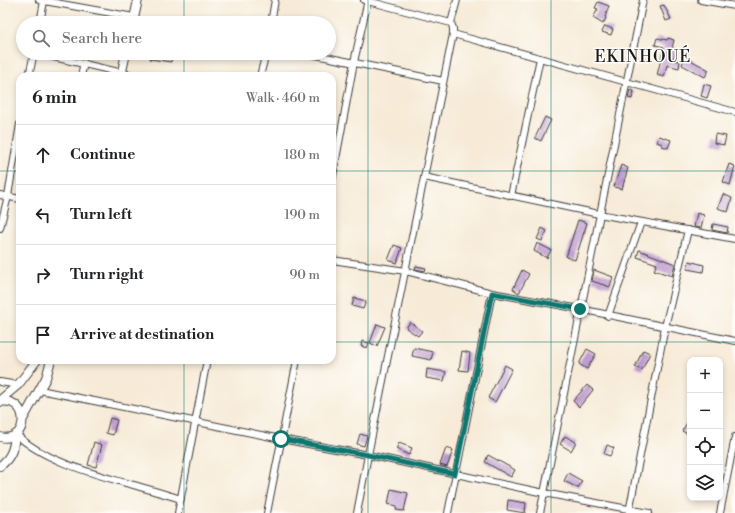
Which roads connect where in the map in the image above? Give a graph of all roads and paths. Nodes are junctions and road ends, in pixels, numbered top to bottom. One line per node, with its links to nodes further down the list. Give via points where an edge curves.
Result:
1 (42, 0): 9 (street); 10 (street)
2 (138, 0): 11 (main road)
3 (275, 0): 12 (street)
4 (366, 0): 13 (street); 21 (street)
5 (457, 0): 13 (street)
6 (643, 0): 29 (street)
7 (701, 0): 8 (street)
8 (735, 6)
9 (41, 16)
10 (115, 16)
11 (134, 16)
12 (272, 16)
13 (451, 23): 14 (street)
14 (453, 34): 15 (street); 28 (street)
15 (540, 58): 29 (street); 36 (street)
16 (336, 59): 21 (street)
17 (33, 60): 23 (street)
18 (69, 60): 22 (street)
19 (125, 60): 26 (main road)
20 (264, 60): 27 (street)
21 (354, 62): 28 (street); 31 (street)
22 (84, 63): 24 (street); 25 (street)
23 (30, 72)
24 (82, 72)
25 (112, 72)
26 (123, 72)
27 (261, 72)
28 (443, 81): 33 (street)
29 (627, 81): 30 (street); 38 (street)
30 (735, 112)
31 (336, 150)
32 (16, 154): 35 (street)
33 (424, 177): 36 (street); 44 (street)
34 (0, 195): 35 (street)
35 (8, 196): 37 (street); 40 (street)
36 (511, 196): 38 (street)
37 (16, 198)
38 (599, 214): 39 (street); 46 (street)
39 (641, 222): 41 (street); 47 (street)
40 (0, 228)
41 (688, 230): 42 (street); 48 (street)
42 (735, 239)
43 (336, 261): 44 (street)
44 (406, 271): 45 (street); 64 (street)
45 (492, 293): 46 (street); 67 (street)
46 (580, 309): 47 (street); 68 (street)
47 (608, 316): 48 (street)
48 (665, 328): 49 (street); 70 (street)
49 (735, 342)
50 (34, 364): 55 (main road)
51 (50, 364): 56 (main road)
52 (206, 364): 59 (street)
53 (296, 364): 63 (street)
54 (0, 382): 55 (street)
55 (18, 385): 57 (main road)
56 (40, 390): 58 (main road); 59 (street)
57 (0, 401): 58 (main road, via 11,402 17,406)
58 (23, 419): 60 (main road)
59 (195, 421): 63 (street); 69 (street)
60 (16, 435): 61 (main road, via 10,438); 66 (main road, via 11,454); 69 (street, via 31,447 62,462)
61 (0, 437)
62 (735, 437): 65 (street)
63 (281, 439): 64 (street); 72 (street)
64 (368, 455): 67 (street); 73 (street)
65 (733, 461): 77 (street)
66 (0, 466)
67 (455, 474): 68 (street); 74 (street)
68 (544, 493): 70 (street); 75 (street)
69 (181, 499): 71 (street)
70 (629, 511): 76 (street)
71 (178, 513)
72 (267, 513)
73 (357, 513)
74 (448, 513)
75 (540, 513)
76 (649, 513)
77 (720, 513)

